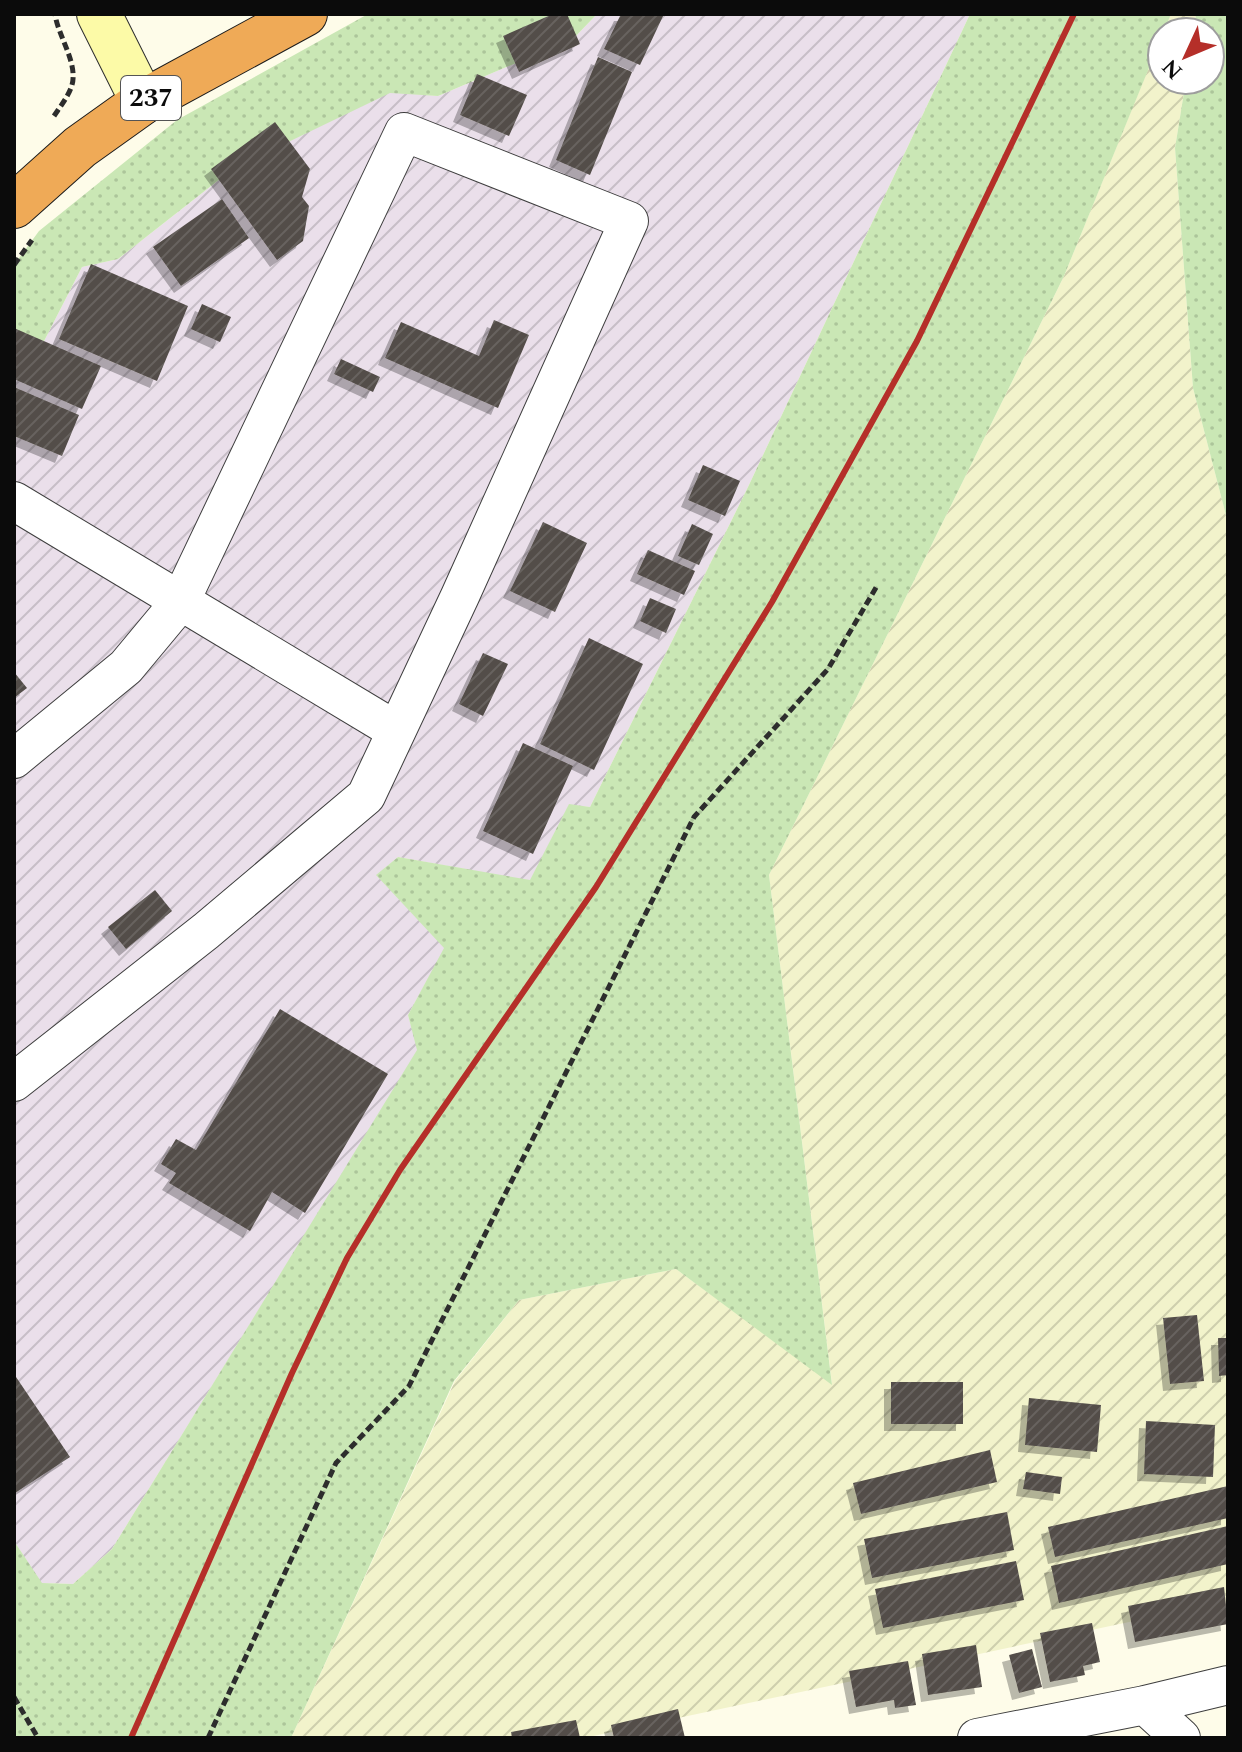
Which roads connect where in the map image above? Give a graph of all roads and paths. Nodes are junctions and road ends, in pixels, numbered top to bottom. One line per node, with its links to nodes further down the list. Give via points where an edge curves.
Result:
1 (55, 14): 5 (path, via 73,86)
2 (99, 14): 4 (street)
3 (305, 14): 4 (highway, 237)
4 (143, 102): 6 (highway, 237, via 80,147)
5 (52, 119)
6 (14, 206)
7 (14, 501): 9 (street)
8 (877, 586): 17 (path, via 828,669 694,817 409,1386 336,1463)
9 (180, 602): 10 (street); 10 (street, via 404,132 629,221); 11 (street, via 126,667)
10 (395, 730): 12 (street, via 366,796)
11 (14, 759)
12 (14, 1082)
13 (1228, 1685): 15 (street)
14 (14, 1697): 16 (path)
15 (1145, 1705): 18 (street); 19 (street)
16 (38, 1738)
17 (208, 1738)
18 (977, 1738)
19 (1181, 1738)

